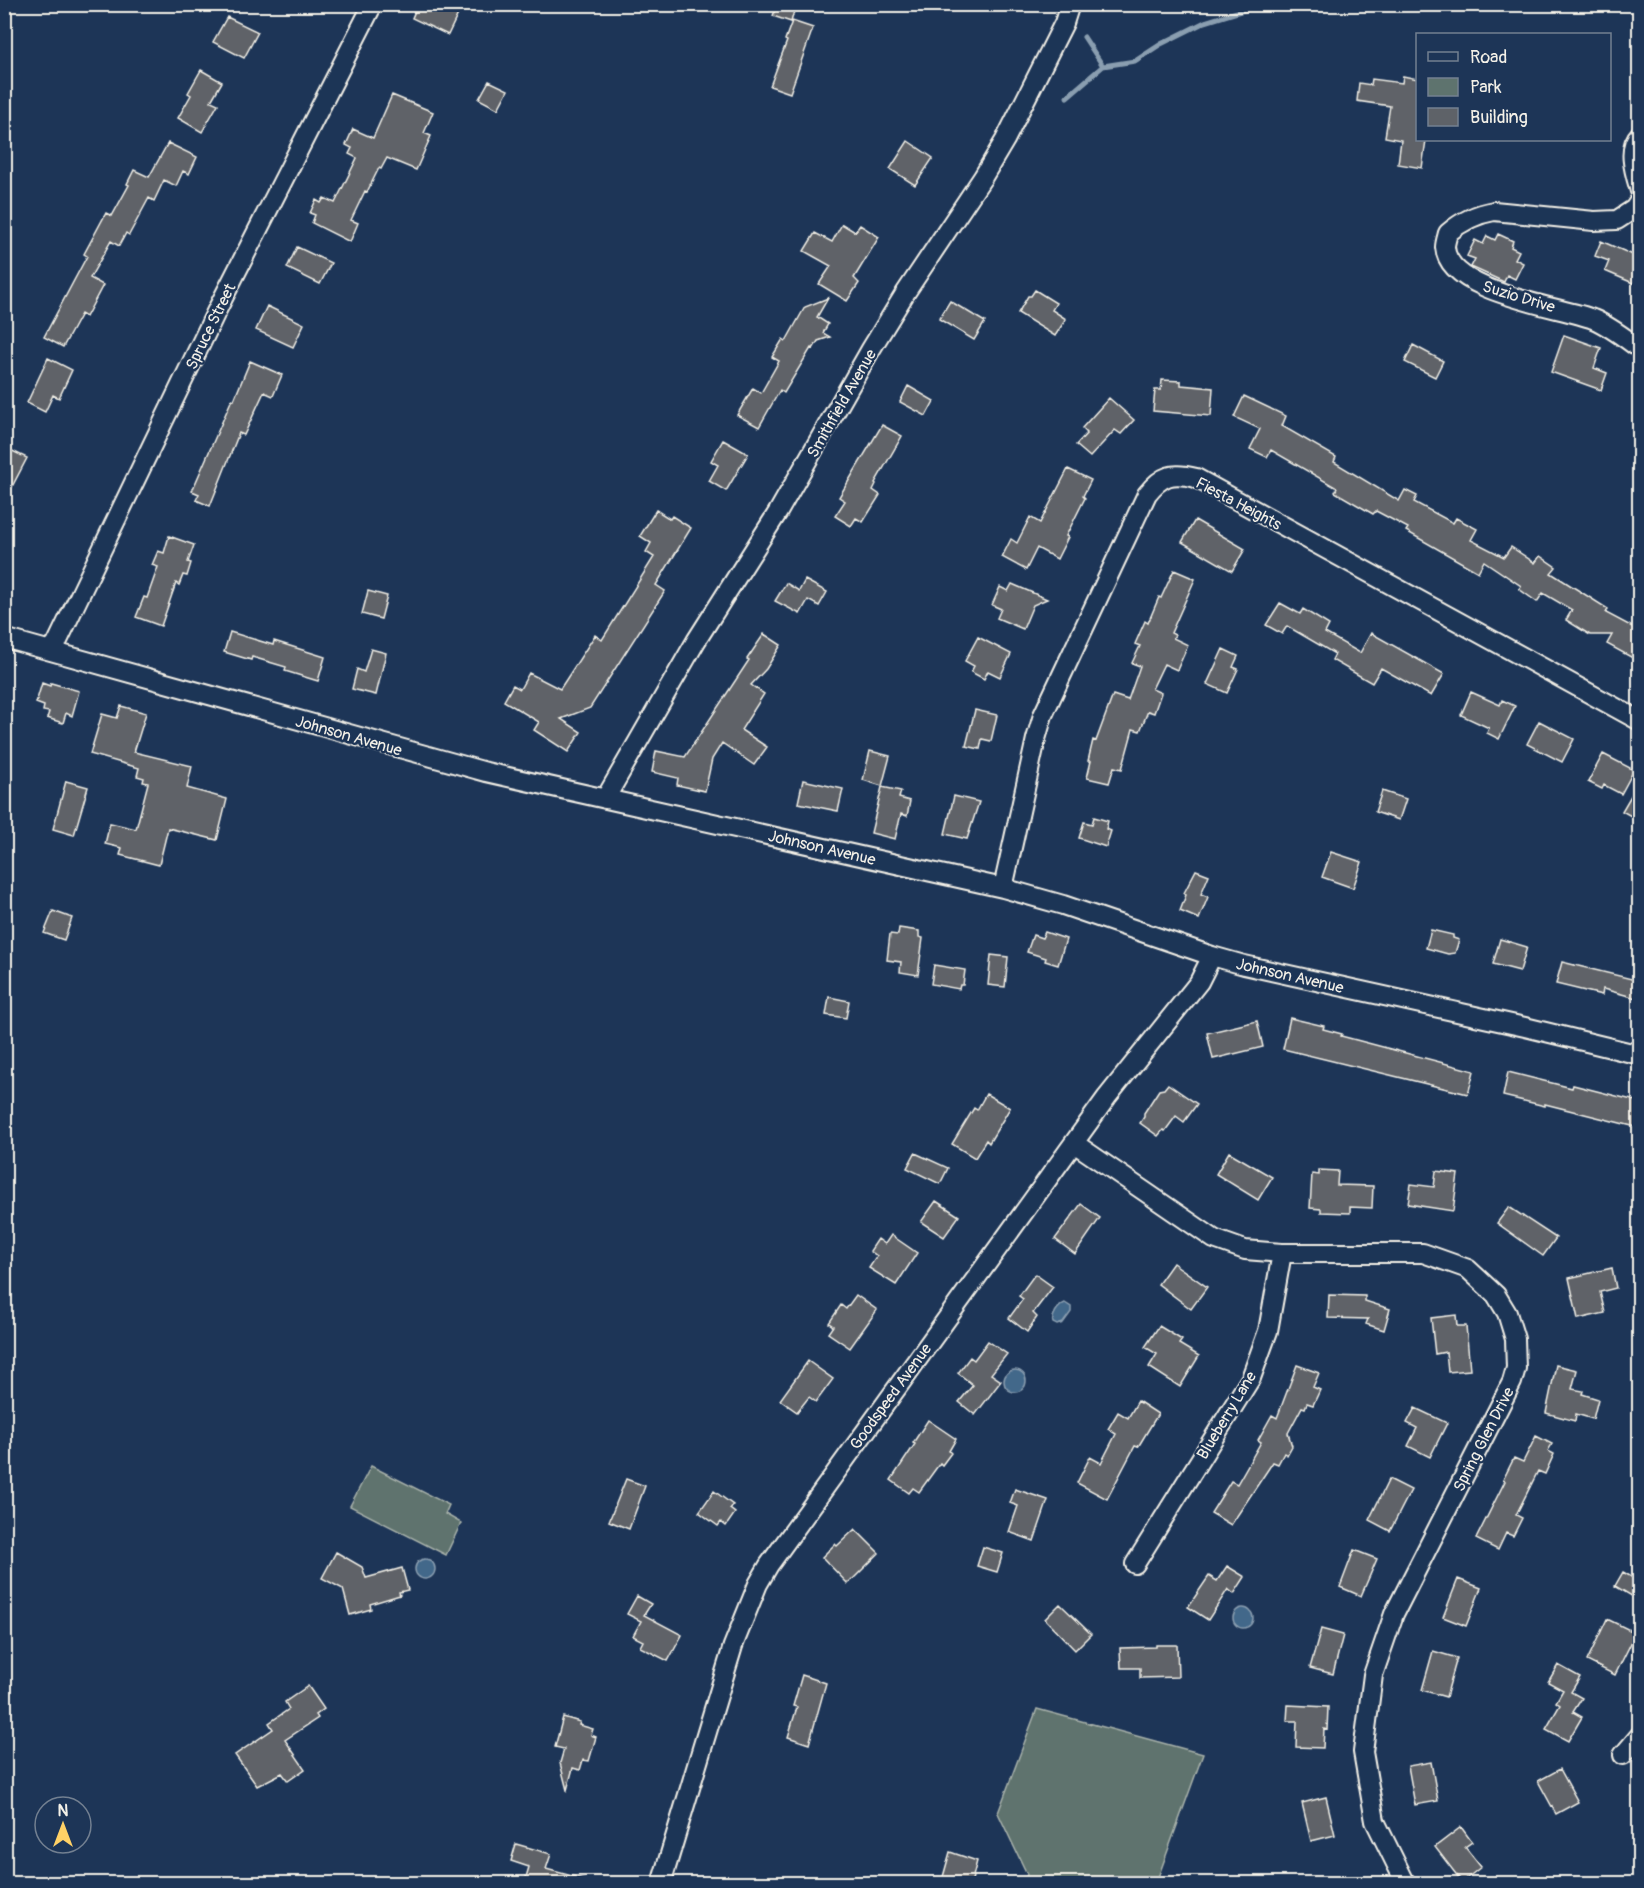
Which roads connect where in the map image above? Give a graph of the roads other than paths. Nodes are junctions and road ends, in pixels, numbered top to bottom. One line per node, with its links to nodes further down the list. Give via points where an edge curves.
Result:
1 (373, 4): 8 (street, Spruce Street, via 208,328)
2 (1070, 4): 10 (street, Smithfield Avenue, via 1005,140 894,311)
3 (1640, 135): 4 (street, via 1634,140 1632,152)
4 (1640, 191)
5 (1640, 200): 6 (street, Suzio Drive, via 1635,209 1617,220 1494,211 1481,214 1448,233 1445,247 1460,273 1486,289 1596,320)
6 (1640, 349)
7 (4, 638): 8 (street, Johnson Avenue)
8 (53, 651): 10 (street, Johnson Avenue, via 398,749)
9 (1640, 721): 11 (street, Fiesta Heights, via 1196,478 1168,476 1156,482 1147,494 1043,715)
10 (606, 799): 11 (street, Johnson Avenue)
11 (1004, 888): 12 (street, Johnson Avenue)
12 (1212, 956): 13 (street, Johnson Avenue); 14 (street, Goodspeed Avenue, via 1199,982)
13 (1640, 1055)
14 (1074, 1143): 15 (street, Spring Glen Drive, via 1214,1239 1245,1250); 19 (street, Goodspeed Avenue, via 758,1584 733,1646)
15 (1282, 1253): 16 (street, Blueberry Lane, via 1268,1331 1251,1378); 20 (street, Spring Glen Drive, via 1423,1253 1468,1269 1496,1295 1515,1339 1516,1368 1512,1382 1394,1614 1373,1675 1363,1752 1375,1821)
16 (1135, 1564)
17 (1640, 1735): 18 (street)
18 (1623, 1755)
19 (661, 1884)
20 (1406, 1884)

